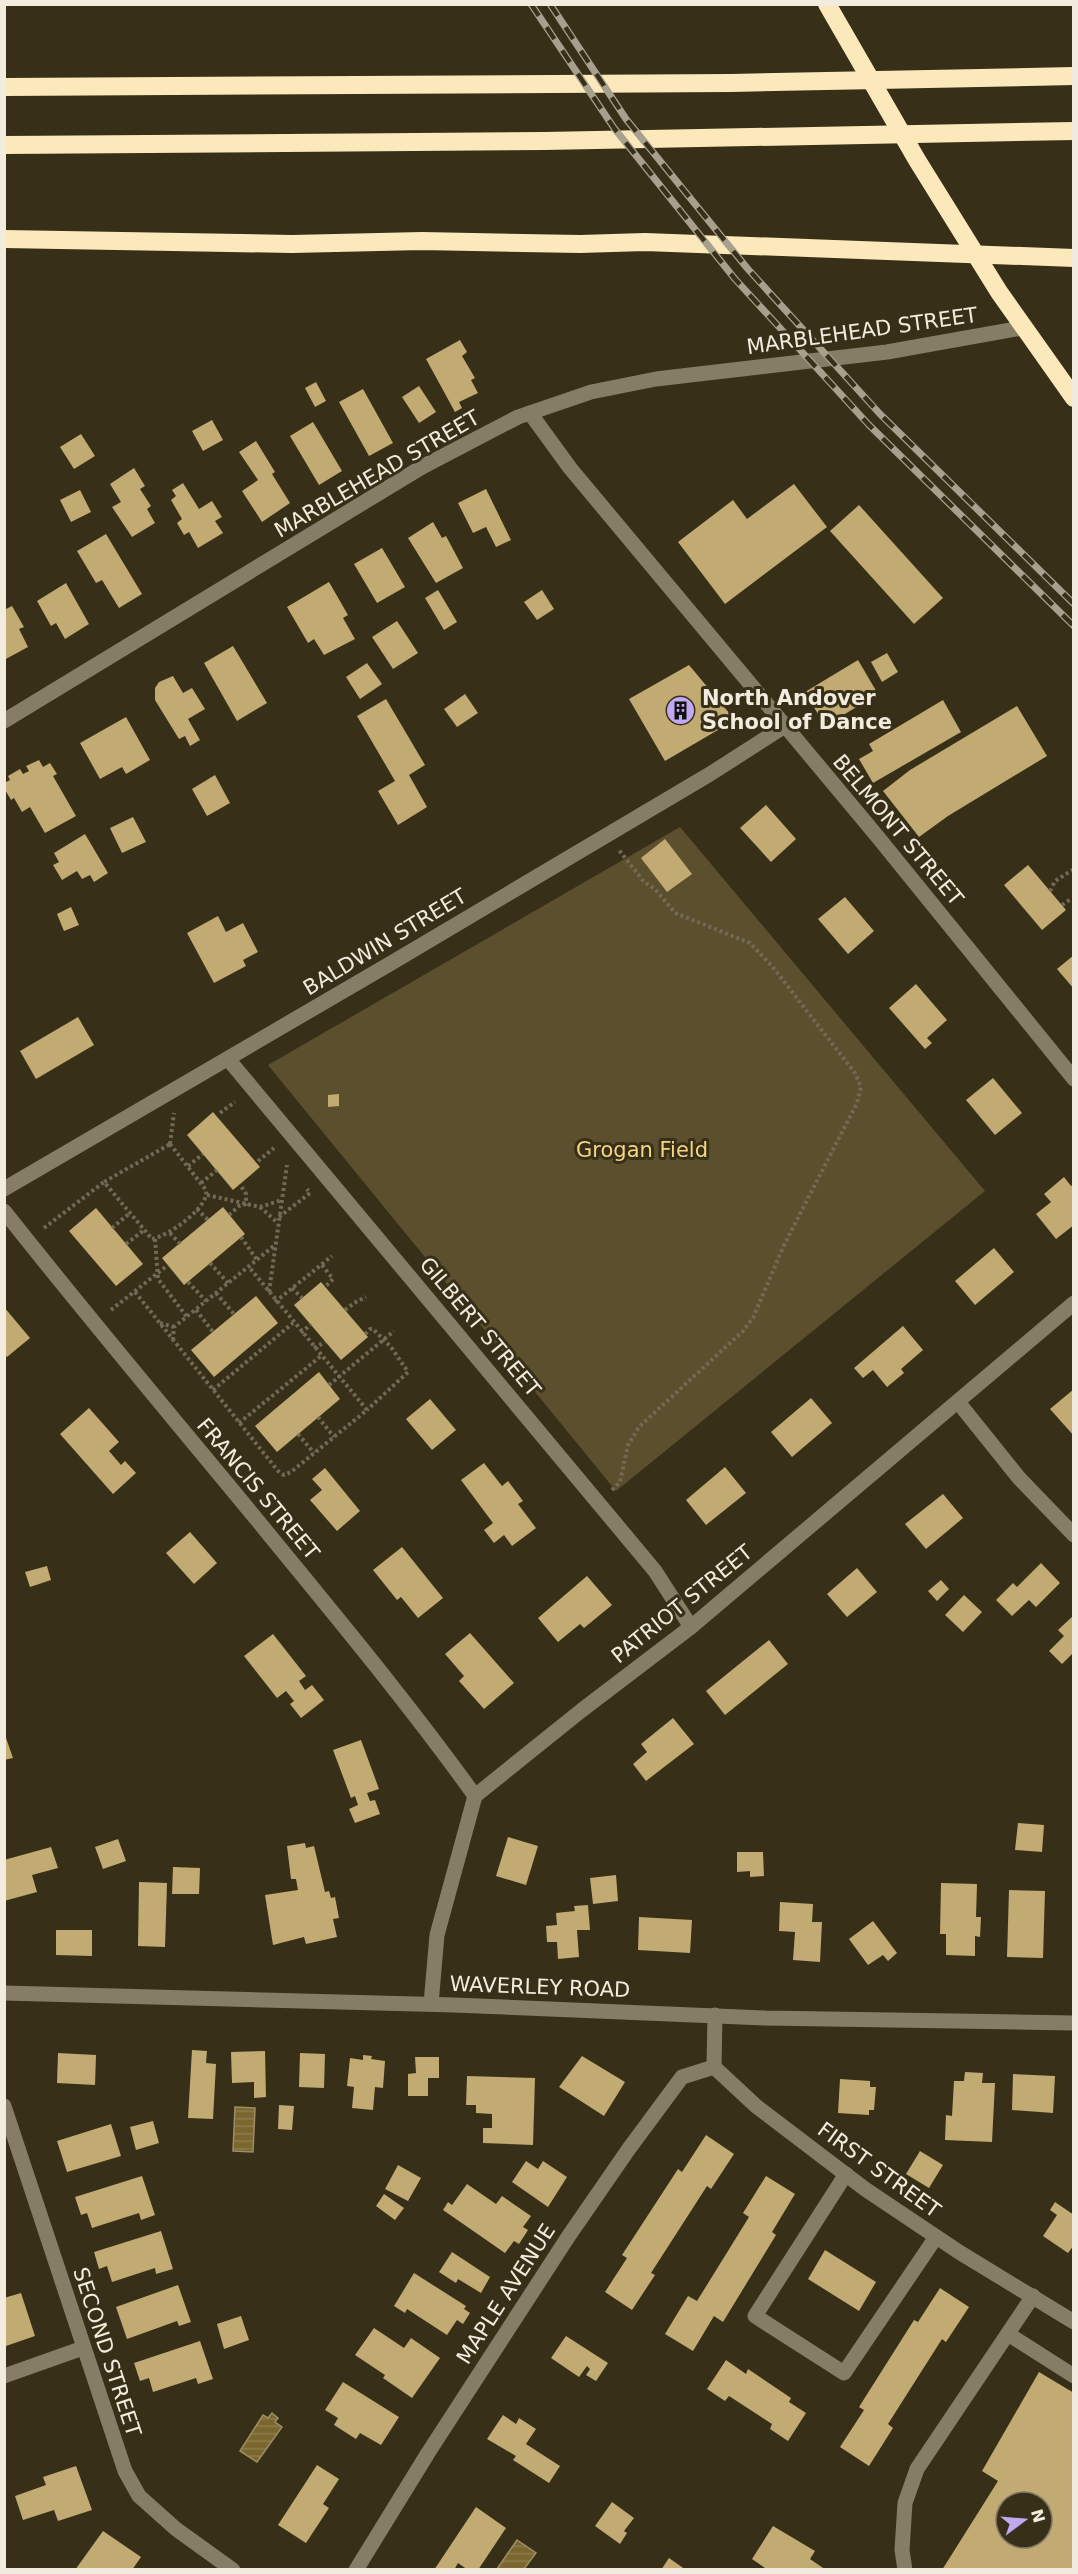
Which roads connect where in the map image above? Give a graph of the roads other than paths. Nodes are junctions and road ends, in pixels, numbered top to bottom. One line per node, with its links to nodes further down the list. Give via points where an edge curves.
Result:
1 (827, 4): 8 (highway, via 905,140)
2 (1074, 76): 3 (highway, via 731,83)
3 (4, 87)
4 (1074, 131): 5 (highway, via 544,141)
5 (4, 145)
6 (4, 241): 7 (highway, via 645,242)
7 (1074, 258)
8 (1022, 328): 9 (highway); 10 (street, MARBLEHEAD STREET, via 887,352 656,379 591,392)
9 (1074, 398)
10 (530, 413): 11 (street, MARBLEHEAD STREET, via 422,467); 12 (street, BELMONT STREET, via 570,468)
11 (4, 722)
12 (785, 726): 13 (street, BALDWIN STREET); 14 (street, BELMONT STREET)
13 (228, 1059): 15 (street, BALDWIN STREET); 20 (street, GILBERT STREET, via 655,1570)
14 (1074, 1079)
15 (4, 1189)
16 (4, 1211): 21 (street, FRANCIS STREET, via 332,1611)
17 (1074, 1303): 18 (street, PATRIOT STREET)
18 (958, 1402): 19 (street, via 1019,1478); 20 (street, PATRIOT STREET)
19 (1074, 1534)
20 (691, 1627): 21 (street, PATRIOT STREET)
21 (476, 1796): 23 (street, via 437,1935)
22 (4, 1994): 23 (street, WAVERLEY ROAD)
23 (431, 2004): 24 (street, WAVERLEY ROAD)
24 (715, 2015): 25 (street, WAVERLEY ROAD); 26 (street)
25 (1074, 2023)
26 (714, 2067): 28 (street, FIRST STREET, via 756,2106); 37 (street, MAPLE AVENUE, via 682,2077 628,2150 428,2453)
27 (4, 2106): 33 (street, SECOND STREET)
28 (846, 2174): 29 (street, FIRST STREET); 29 (street, via 755,2316 844,2373)
29 (936, 2237): 30 (street, FIRST STREET)
30 (1033, 2296): 31 (street, FIRST STREET); 32 (street)
31 (1074, 2322)
32 (1008, 2334): 35 (street); 38 (street, via 917,2469 905,2503)
33 (83, 2348): 34 (street); 36 (street, SECOND STREET, via 125,2471 139,2496 176,2529)
34 (4, 2376)
35 (1074, 2376)
36 (233, 2570)
37 (356, 2570)
38 (905, 2570)

